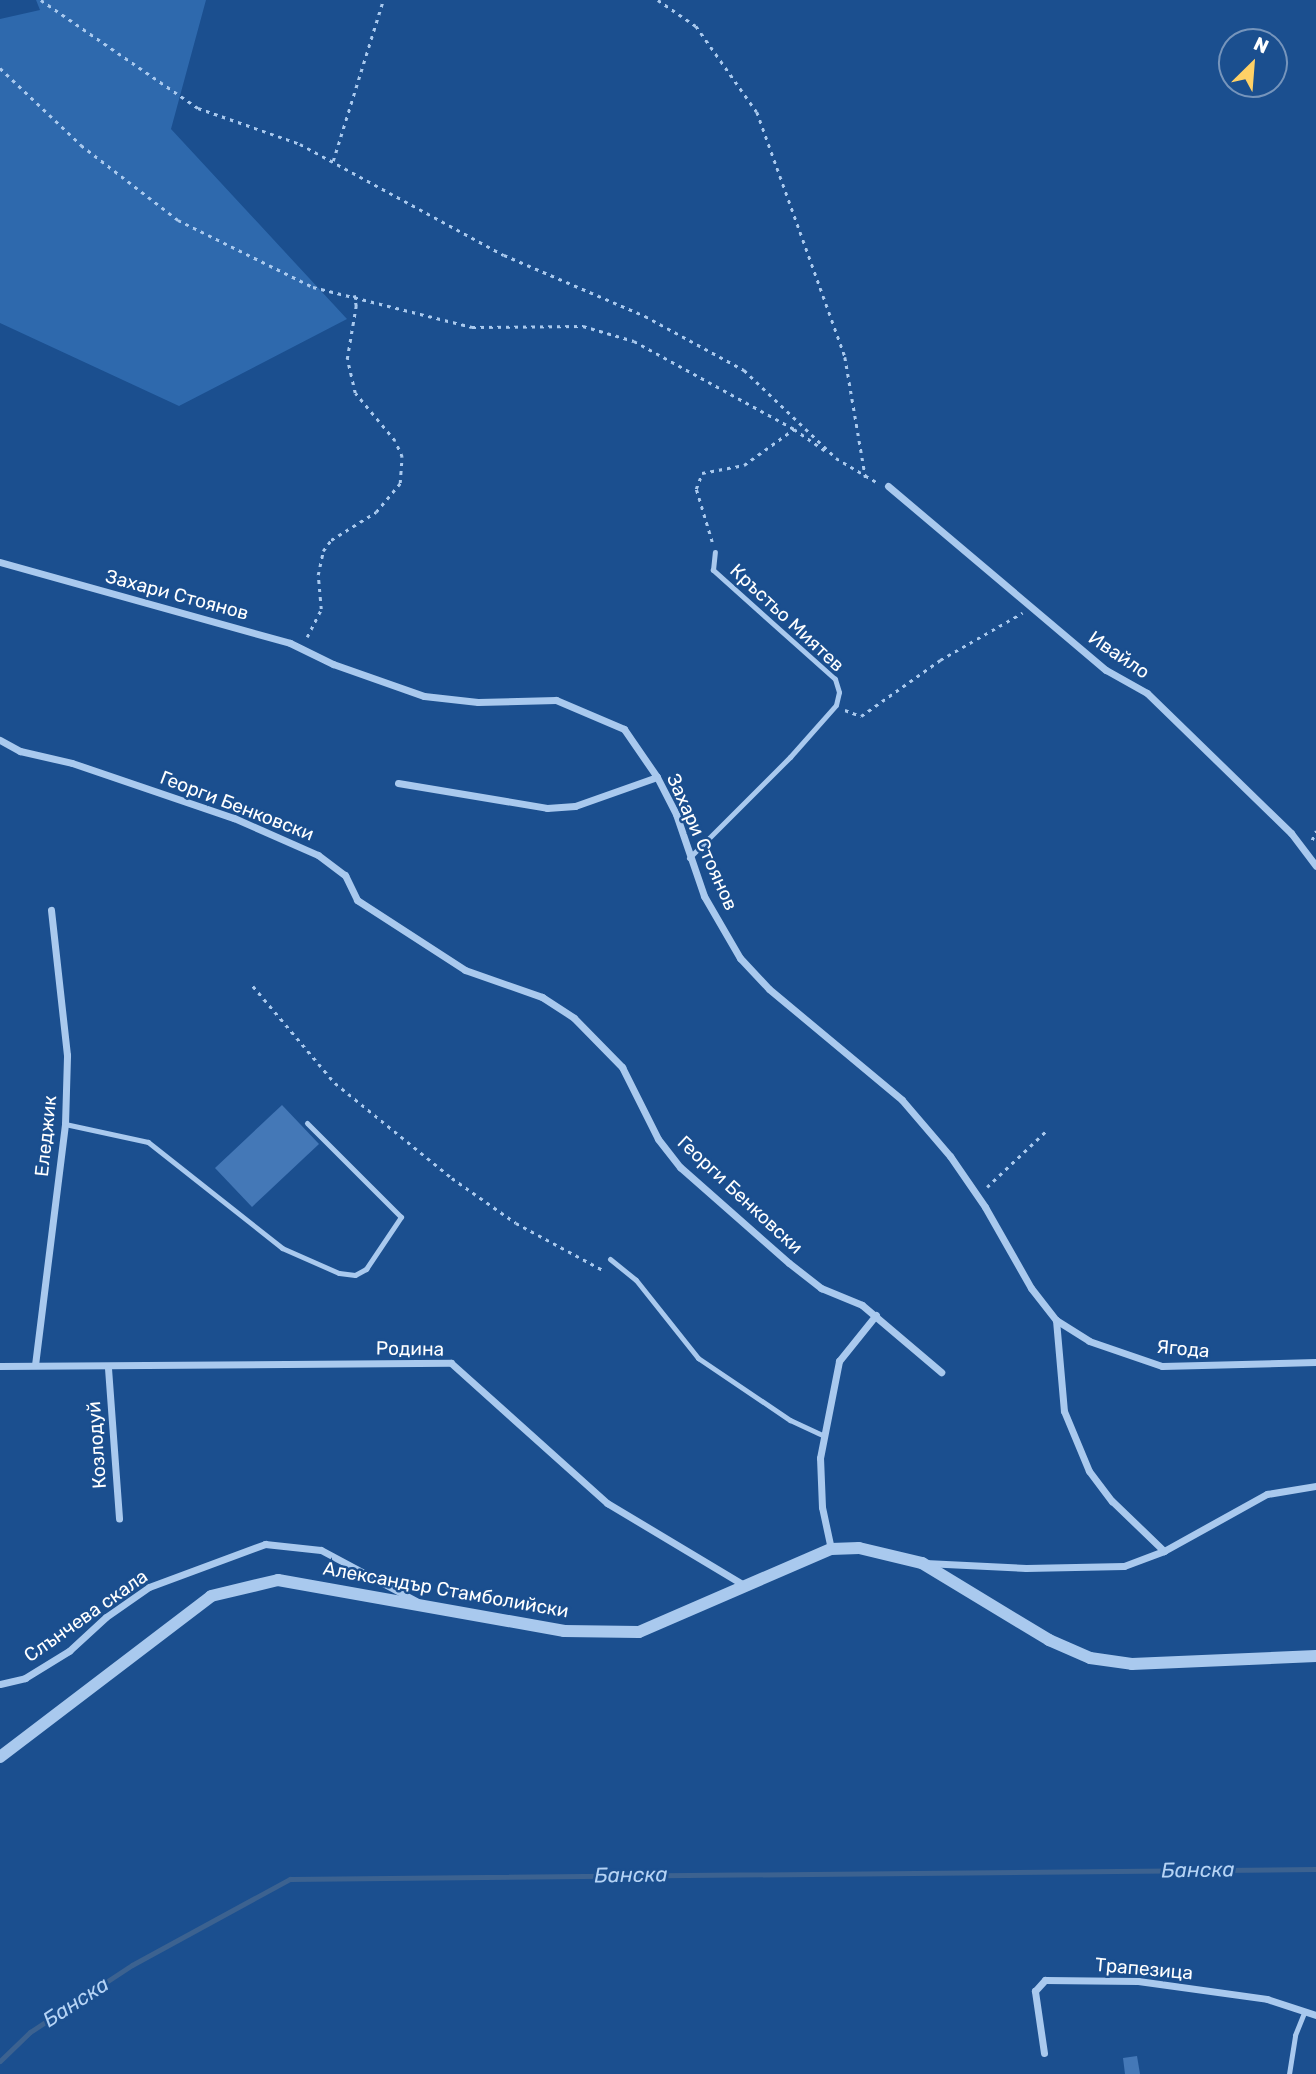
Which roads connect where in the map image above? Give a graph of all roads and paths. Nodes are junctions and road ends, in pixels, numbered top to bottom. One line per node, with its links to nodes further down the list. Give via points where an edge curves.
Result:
1 (41, 0): 5 (path, via 198,108)
2 (383, 0): 5 (path)
3 (658, 0): 9 (path, via 695,26 757,111 845,357)
4 (0, 68): 6 (path, via 81,145 178,220 313,287)
5 (334, 161): 8 (path, via 504,256 645,316 744,370)
6 (354, 295): 7 (path, via 472,327 583,326 634,341); 14 (path, via 347,359 355,393 395,441 402,457 400,483 376,512 331,540 323,551 318,575 321,609)
7 (794, 429): 8 (path); 11 (path, via 744,465 702,473 696,489)
8 (836, 458): 9 (path)
9 (866, 480): 10 (path)
10 (888, 486): 13 (street, Ивайло)
11 (715, 552): 15 (lane, Кръстьо Миятев, via 713,570 835,679)
12 (0, 562): 14 (street, Захари Стоянов)
13 (1030, 605): 15 (path, via 1017,619 940,660 861,716); 20 (street, Ивайло, via 1106,670 1147,693 1291,833)
14 (299, 648): 17 (street, Захари Стоянов, via 424,696 478,702 556,700 584,709 624,729)
15 (836, 705): 19 (lane, Кръстьо Миятев)
16 (0, 740): 29 (street, Георги Бенковски, via 20,751 234,818 318,855 345,875 357,900 465,970 542,997 574,1018 622,1067 658,1139 680,1167 821,1288)
17 (657, 777): 18 (street, via 575,806 547,808); 19 (street, Захари Стоянов, via 676,814)
18 (398, 783)
19 (689, 858): 26 (street, Захари Стоянов, via 740,958 902,1100)
20 (1316, 866)
21 (51, 910): 23 (street, Еледжик, via 67,1055)
22 (253, 986): 28 (path, via 335,1083 452,1178 569,1255 603,1270)
23 (65, 1124): 24 (lane, via 148,1142 282,1248 339,1273 355,1275 366,1269 401,1217); 32 (street, Еледжик)
24 (307, 1124)
25 (1047, 1130): 26 (path)
26 (977, 1196): 30 (street, Захари Стоянов, via 1031,1288)
27 (610, 1258): 28 (lane)
28 (627, 1273): 36 (lane, via 698,1358 790,1420)
29 (876, 1315): 35 (street, Георги Бенковски); 36 (street, via 839,1362)
30 (1056, 1320): 31 (street, Ягода, via 1089,1340 1162,1366); 40 (street, via 1065,1411 1075,1444 1112,1501)
31 (1316, 1362)
32 (35, 1365): 33 (street, Родина); 34 (street, Родина)
33 (0, 1366)
34 (108, 1368): 38 (street, Козлодуй); 42 (street, Родина, via 451,1363 607,1503)
35 (941, 1372)
36 (824, 1436): 39 (street, via 822,1507)
37 (1316, 1486): 40 (street, via 1267,1494)
38 (119, 1520)
39 (831, 1549): 41 (street, Александър Стамболийски, via 887,1551); 42 (street, Александър Стамболийски)
40 (1164, 1550): 41 (street, via 1124,1566)
41 (922, 1563): 44 (street, Александър Стамболийски, via 1049,1640 1090,1658 1132,1664)
42 (744, 1585): 43 (street, Александър Стамболийски, via 639,1632 564,1631)
43 (423, 1605): 45 (street, Слънчева скала, via 321,1550 265,1544 149,1587 69,1651 25,1678); 46 (street, Александър Стамболийски, via 278,1580 211,1596)
44 (1316, 1656)
45 (0, 1684)
46 (0, 1757)
47 (1304, 2013): 48 (street, Трапезица); 49 (street, Трапезица, via 1268,1999 1138,1981 1045,1980 1035,1991); 50 (lane)
48 (1316, 2015)
49 (1044, 2053)
50 (1289, 2074)

